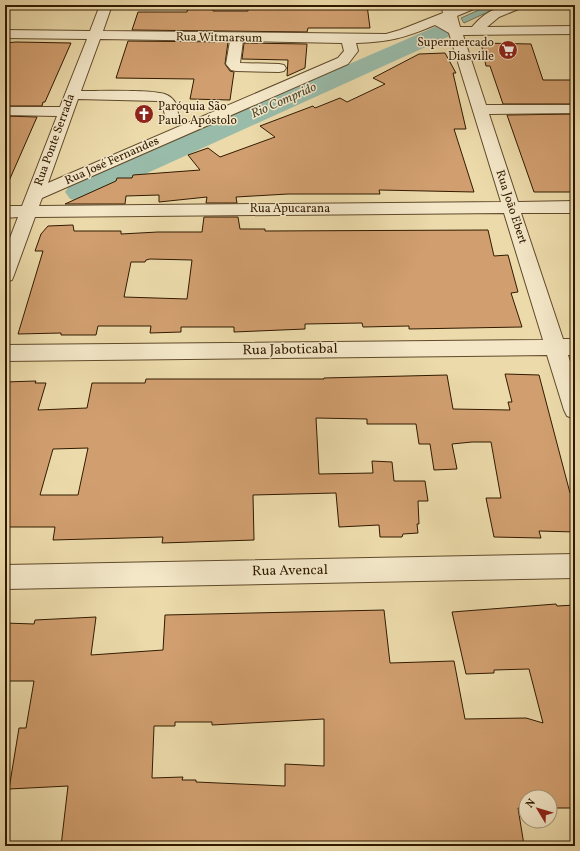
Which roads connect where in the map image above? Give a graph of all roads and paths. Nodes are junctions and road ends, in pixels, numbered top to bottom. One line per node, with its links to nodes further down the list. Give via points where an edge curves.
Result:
1 (106, 5): 8 (street, Rua Ponte Serrada)
2 (472, 5): 4 (street)
3 (517, 5): 6 (street, via 490,16)
4 (450, 17): 6 (street, Rua Witmarsum); 9 (street, Rua Witmarsum, via 448,27 430,24 386,38); 15 (street, Rua João Ebert)
5 (575, 30): 6 (street, Rua Witmarsum)
6 (476, 31)
7 (5, 34): 8 (street, Rua Witmarsum)
8 (94, 36): 10 (street, Rua Witmarsum); 13 (street, Rua Ponte Serrada)
9 (348, 39): 10 (street, Rua Witmarsum); 19 (street, Rua José Fernandes, via 351,51 343,60)
10 (236, 43): 11 (street); 12 (street, via 233,64 236,67)
11 (131, 47)
12 (278, 68)
13 (72, 95): 17 (street, Rua Ponte Serrada); 18 (street, via 161,97 171,105)
14 (575, 109): 15 (street)
15 (480, 110): 21 (street, Rua João Ebert)
16 (5, 111): 17 (street)
17 (66, 112): 19 (street, Rua Ponte Serrada)
18 (171, 115)
19 (35, 195): 22 (street, Rua Ponte Serrada)
20 (575, 207): 21 (street, Rua Apucarana)
21 (511, 208): 22 (street, Rua Apucarana); 25 (street, Rua João Ebert)
22 (29, 211): 23 (street, Rua Apucarana); 24 (street, Rua Ponte Serrada)
23 (5, 212)
24 (5, 275)
25 (565, 347): 26 (street, Rua Jaboticabal); 27 (street, Rua João Ebert)
26 (5, 353)
27 (575, 410)
28 (575, 566): 29 (street, Rua Avencal)
29 (5, 577)

